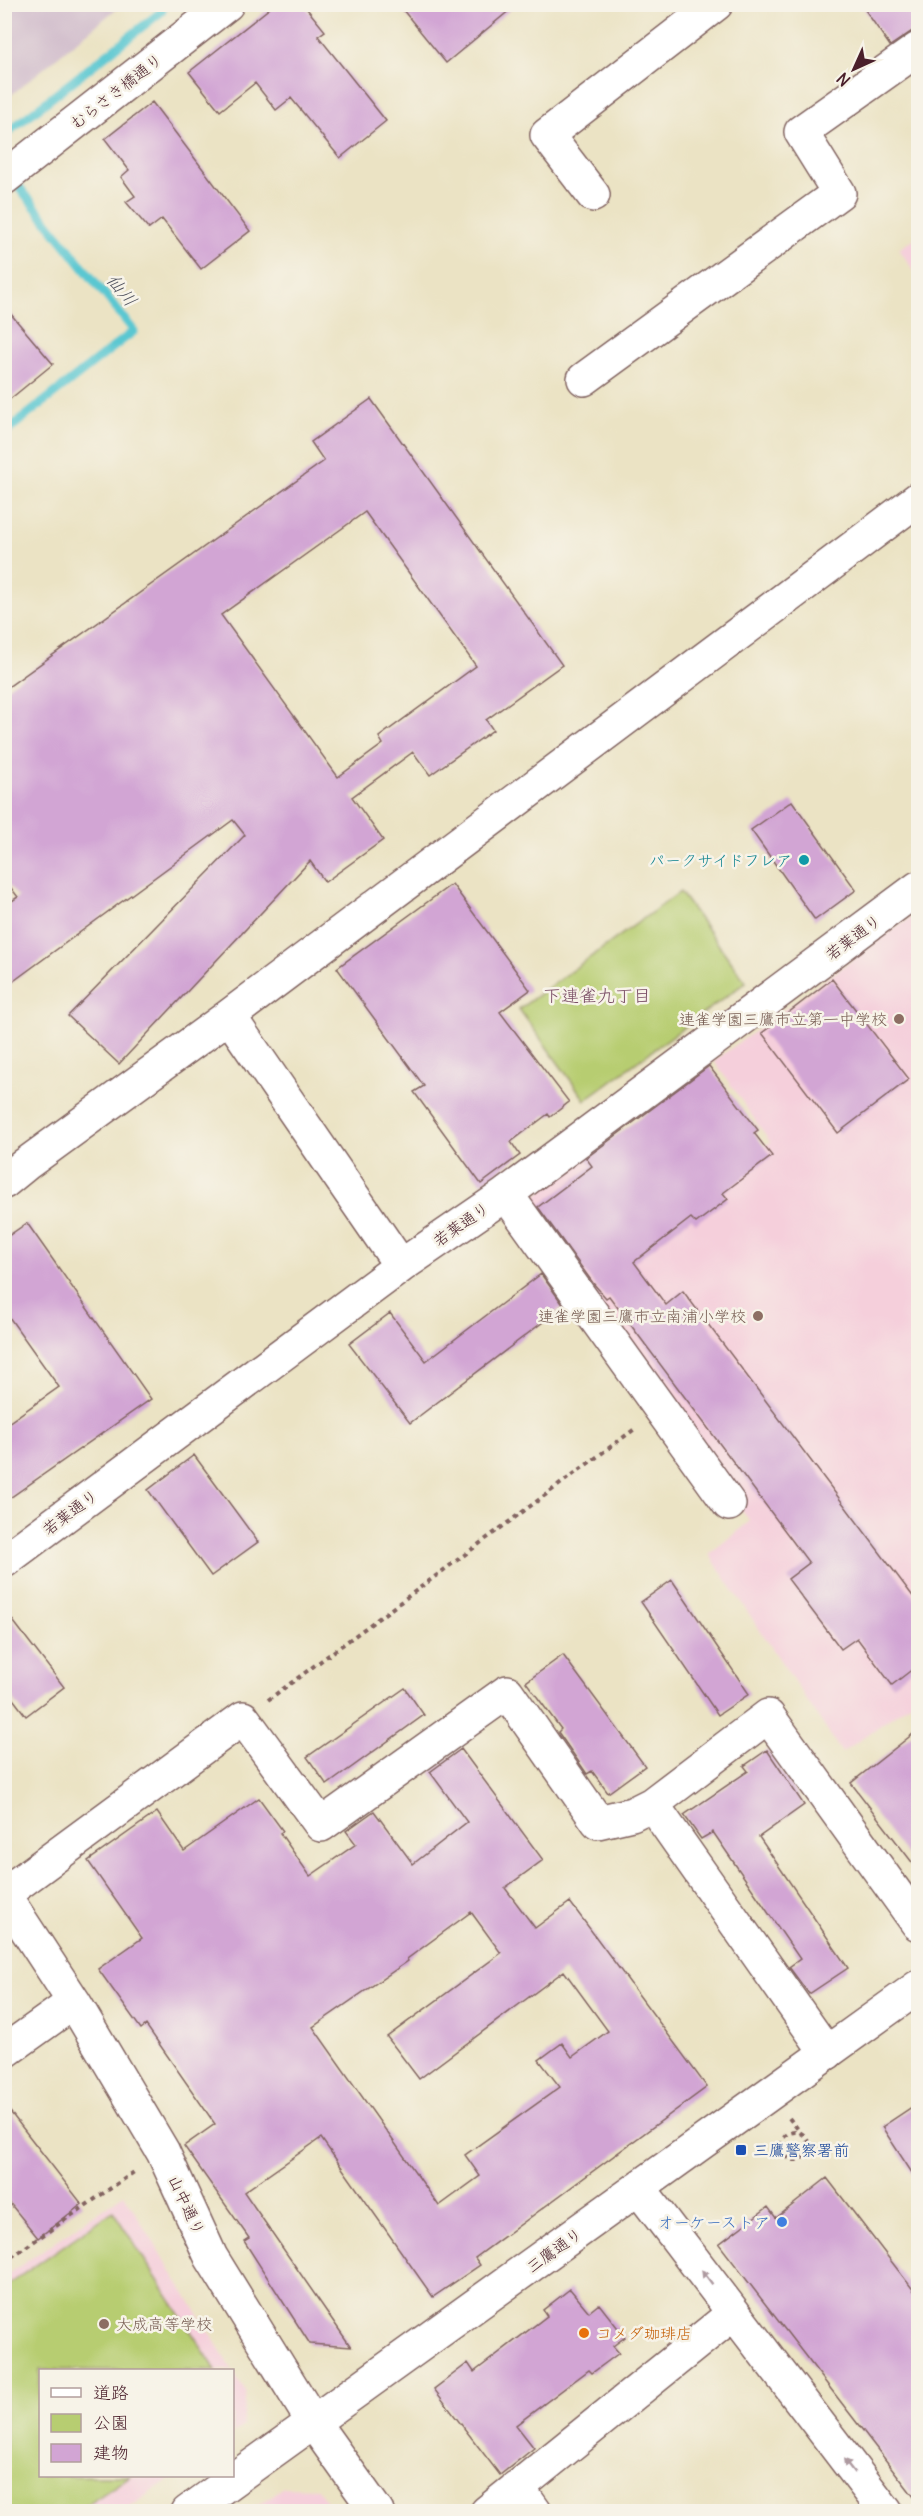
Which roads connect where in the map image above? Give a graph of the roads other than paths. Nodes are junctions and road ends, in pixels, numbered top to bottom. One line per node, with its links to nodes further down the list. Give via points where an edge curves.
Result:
1 (716, 4): 5 (street, via 547,135)
2 (219, 7): 4 (street, むらさき橋通り)
3 (918, 49): 6 (street, via 801,132 839,193)
4 (11, 172)
5 (593, 195)
6 (584, 379)
7 (918, 499): 9 (street)
8 (918, 888): 11 (street, 若葉通り)
9 (229, 1016): 10 (street); 12 (street)
10 (4, 1182)
11 (506, 1194): 12 (street, 若葉通り); 13 (street)
12 (401, 1266): 14 (street, 若葉通り)
13 (729, 1504)
14 (4, 1561)
15 (652, 1804): 16 (street, via 633,1814 598,1822 507,1692 321,1825 243,1718); 17 (street, via 768,1716); 21 (street)
16 (4, 1894): 19 (street, 山中通り)
17 (918, 1924)
18 (918, 1987): 21 (street, 三鷹通り)
19 (74, 2002): 20 (street); 24 (street, 山中通り, via 163,2152 210,2257)
20 (4, 2052)
21 (827, 2053): 22 (street, 三鷹通り)
22 (639, 2189): 23 (street, one-way to 22); 24 (street, 三鷹通り)
23 (734, 2313): 25 (street); 29 (street, one-way to 23)
24 (313, 2422): 26 (street, 三鷹通り); 27 (street, 山中通り)
25 (526, 2499): 28 (street)
26 (188, 2511)
27 (377, 2511)
28 (487, 2511)
29 (886, 2511)

